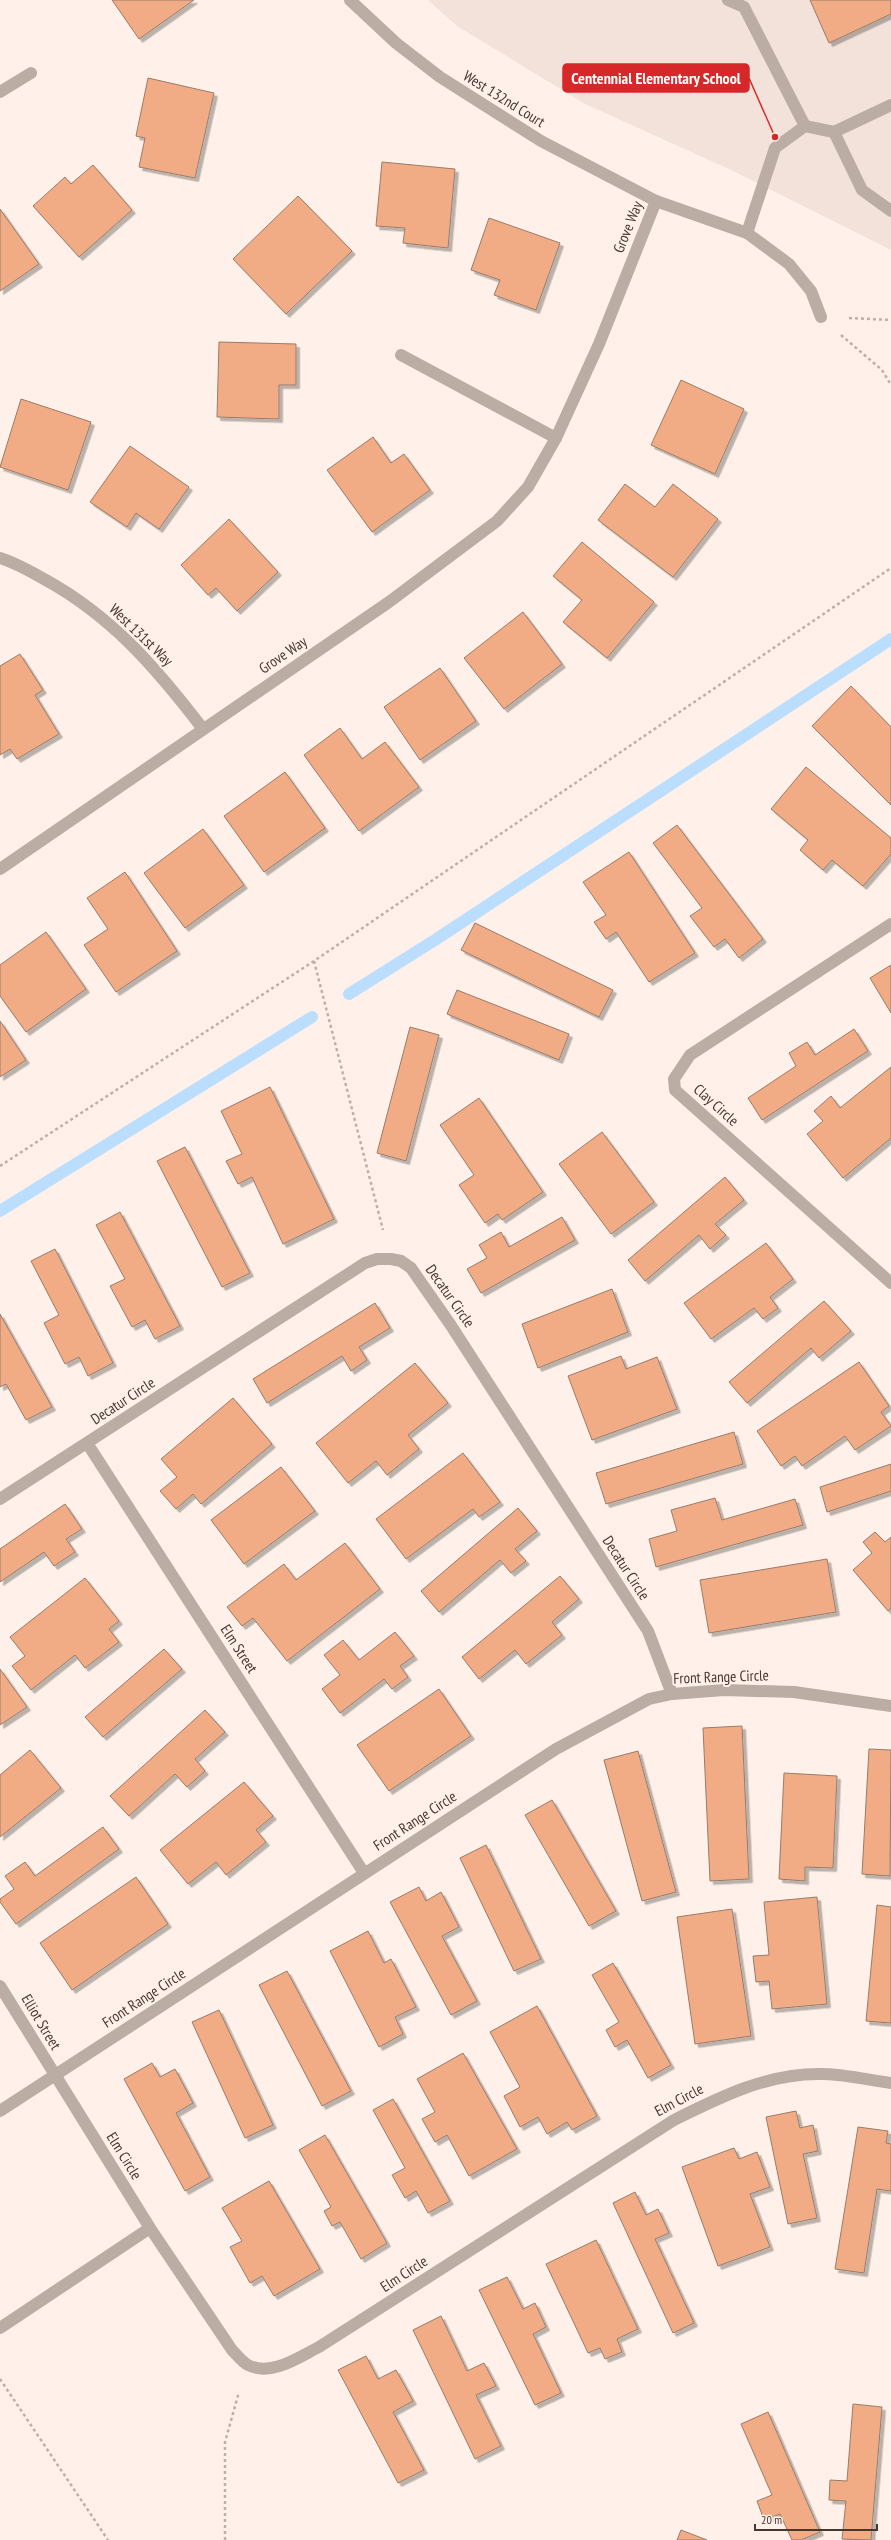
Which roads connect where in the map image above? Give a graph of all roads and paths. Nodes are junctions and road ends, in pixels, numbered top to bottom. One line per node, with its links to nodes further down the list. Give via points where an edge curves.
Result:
1 (350, 0): 8 (street, West 132nd Court, via 402,48 501,118 541,142)
2 (728, 0): 6 (street, via 744,7)
3 (31, 73): 4 (street)
4 (0, 92)
5 (891, 105): 7 (street)
6 (805, 126): 7 (street); 10 (street, via 775,148)
7 (834, 132): 9 (street, via 862,190)
8 (656, 201): 10 (street, Grove Way); 15 (street, Grove Way, via 599,344)
9 (891, 211)
10 (747, 233): 11 (street, Grove Way, via 789,264 811,291)
11 (821, 317): 12 (path); 14 (path, via 882,370)
12 (891, 320)
13 (401, 355): 15 (street)
14 (891, 385)
15 (556, 438): 18 (street, Grove Way, via 528,487 497,521 389,602)
16 (0, 558): 18 (street, West 131st Way, via 64,590 110,623 160,673)
17 (891, 568): 21 (path)
18 (203, 729): 19 (street, Grove Way)
19 (0, 869)
20 (891, 924): 24 (street, Clay Circle, via 690,1055 674,1079 675,1090)
21 (314, 961): 22 (path); 23 (path)
22 (0, 1166)
23 (391, 1259): 25 (street, Decatur Circle, via 377,1259 365,1264); 27 (street, Decatur Circle, via 401,1261 411,1268 450,1324 648,1631)
24 (891, 1283)
25 (87, 1443): 26 (street, Decatur Circle); 29 (street, Elm Street)
26 (0, 1499)
27 (672, 1694): 28 (street, Front Range Circle, via 724,1690 794,1692); 29 (street, Front Range Circle, via 649,1699 556,1749)
28 (891, 1706)
29 (364, 1873): 31 (street, Front Range Circle)
30 (0, 1986): 31 (street, Elliot Street)
31 (55, 2075): 33 (street, Front Range Circle); 34 (street, Elm Circle)
32 (891, 2083): 36 (street, Elm Circle, via 822,2074 785,2077 731,2091 674,2120 319,2347 282,2365 261,2369)
33 (0, 2111)
34 (150, 2228): 35 (street); 36 (street, Elm Circle, via 232,2350)
35 (0, 2328)
36 (248, 2364): 39 (path, via 224,2442)
37 (0, 2380): 38 (path)
38 (108, 2540)
39 (226, 2540)

